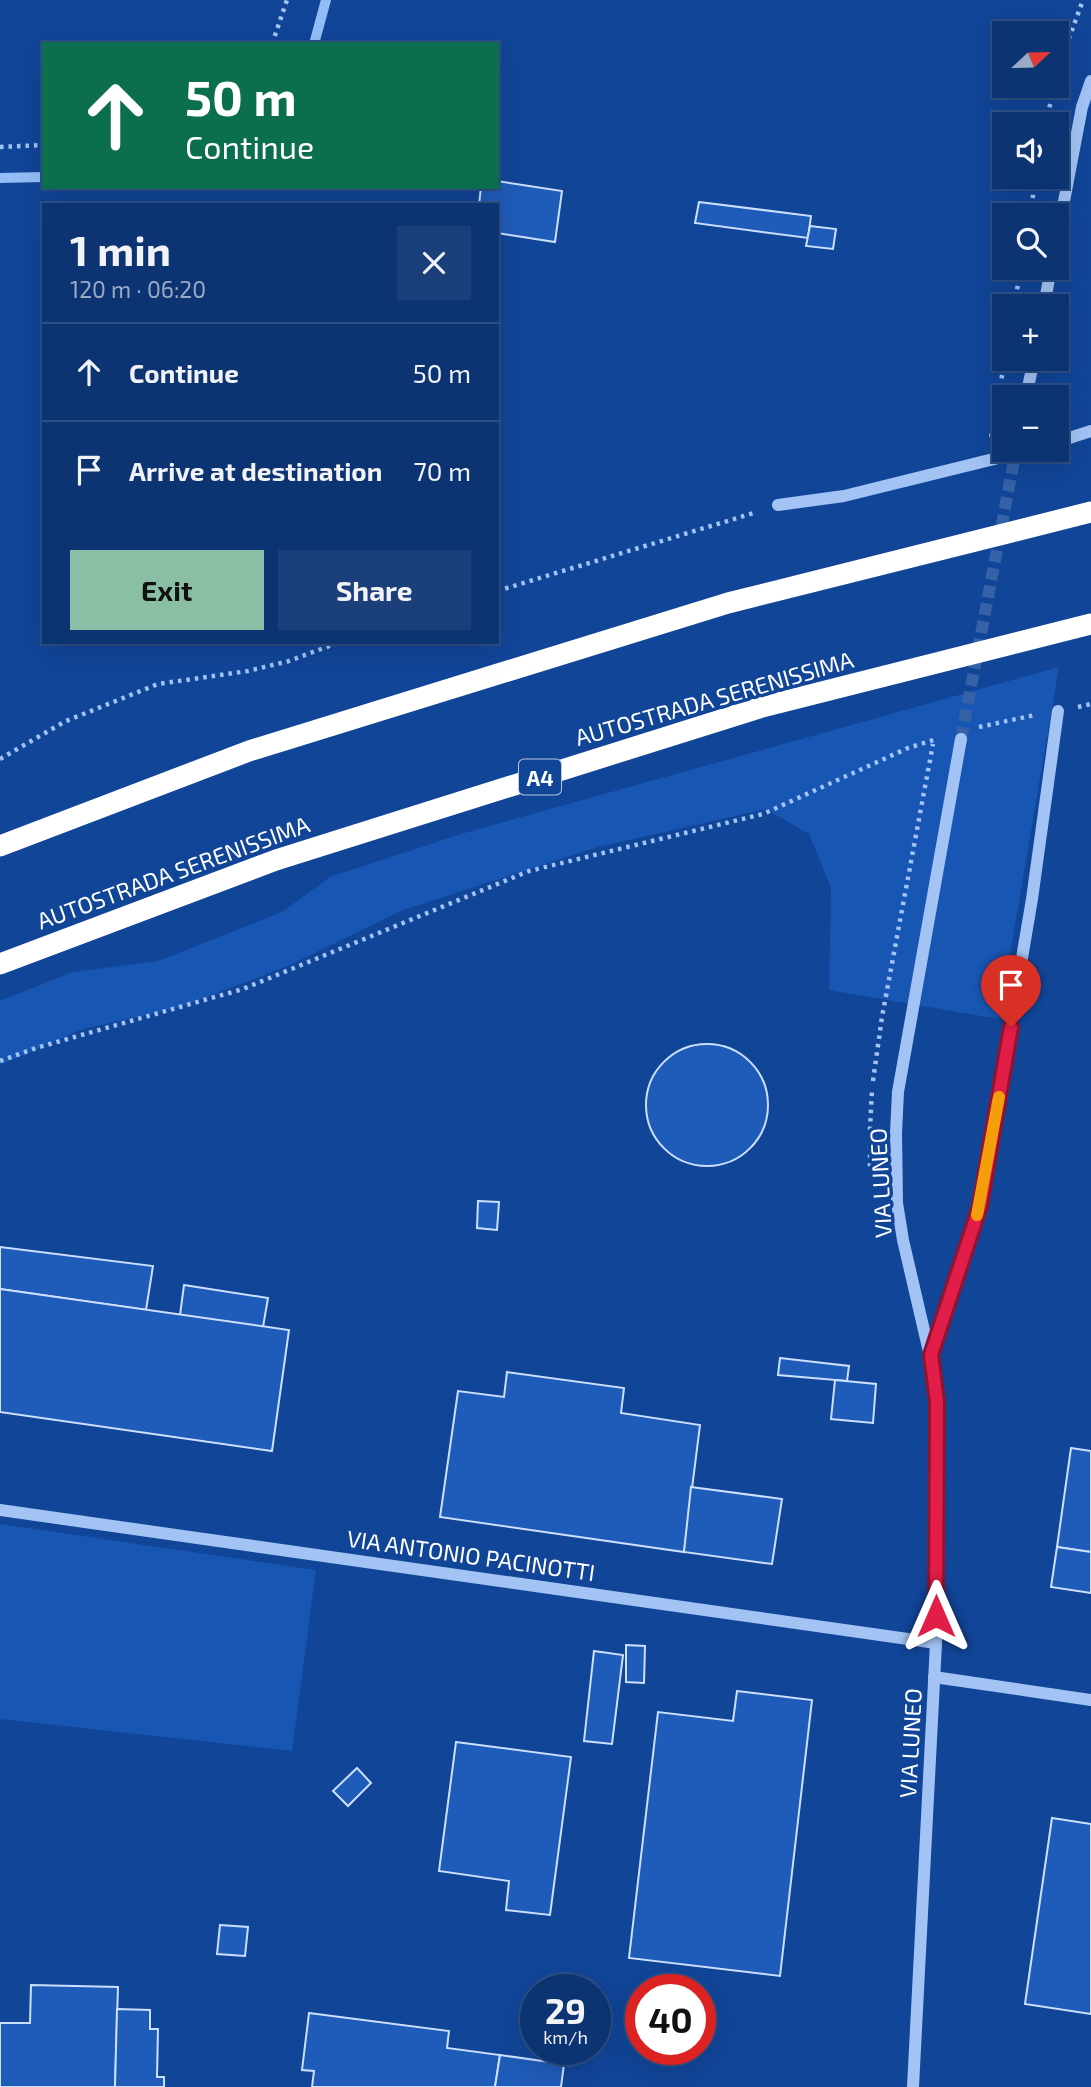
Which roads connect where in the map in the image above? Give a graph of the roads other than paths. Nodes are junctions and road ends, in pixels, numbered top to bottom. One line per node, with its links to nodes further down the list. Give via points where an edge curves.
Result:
1 (1091, 81): 2 (street)
2 (1064, 203)
3 (1091, 431): 4 (street)
4 (1069, 438)
5 (992, 459): 6 (street, via 844,496)
6 (778, 505)
7 (1091, 512): 11 (highway, via 728,603 249,751)
8 (1091, 624): 12 (highway, AUTOSTRADA SERENISSIMA / A4, via 723,719 276,860)
9 (1058, 710): 13 (street, via 1032,899 980,1206)
10 (954, 738): 13 (street, VIA LUNEO, via 898,1092 896,1133 902,1240)
11 (0, 846)
12 (0, 964)
13 (931, 1355): 15 (street, VIA LUNEO, via 937,1402)
14 (0, 1510): 15 (street, VIA ANTONIO PACINOTTI)
15 (936, 1643): 16 (street, VIA LUNEO)
16 (934, 1677): 17 (street); 18 (street, VIA LUNEO)
17 (1091, 1700)
18 (913, 2087)

